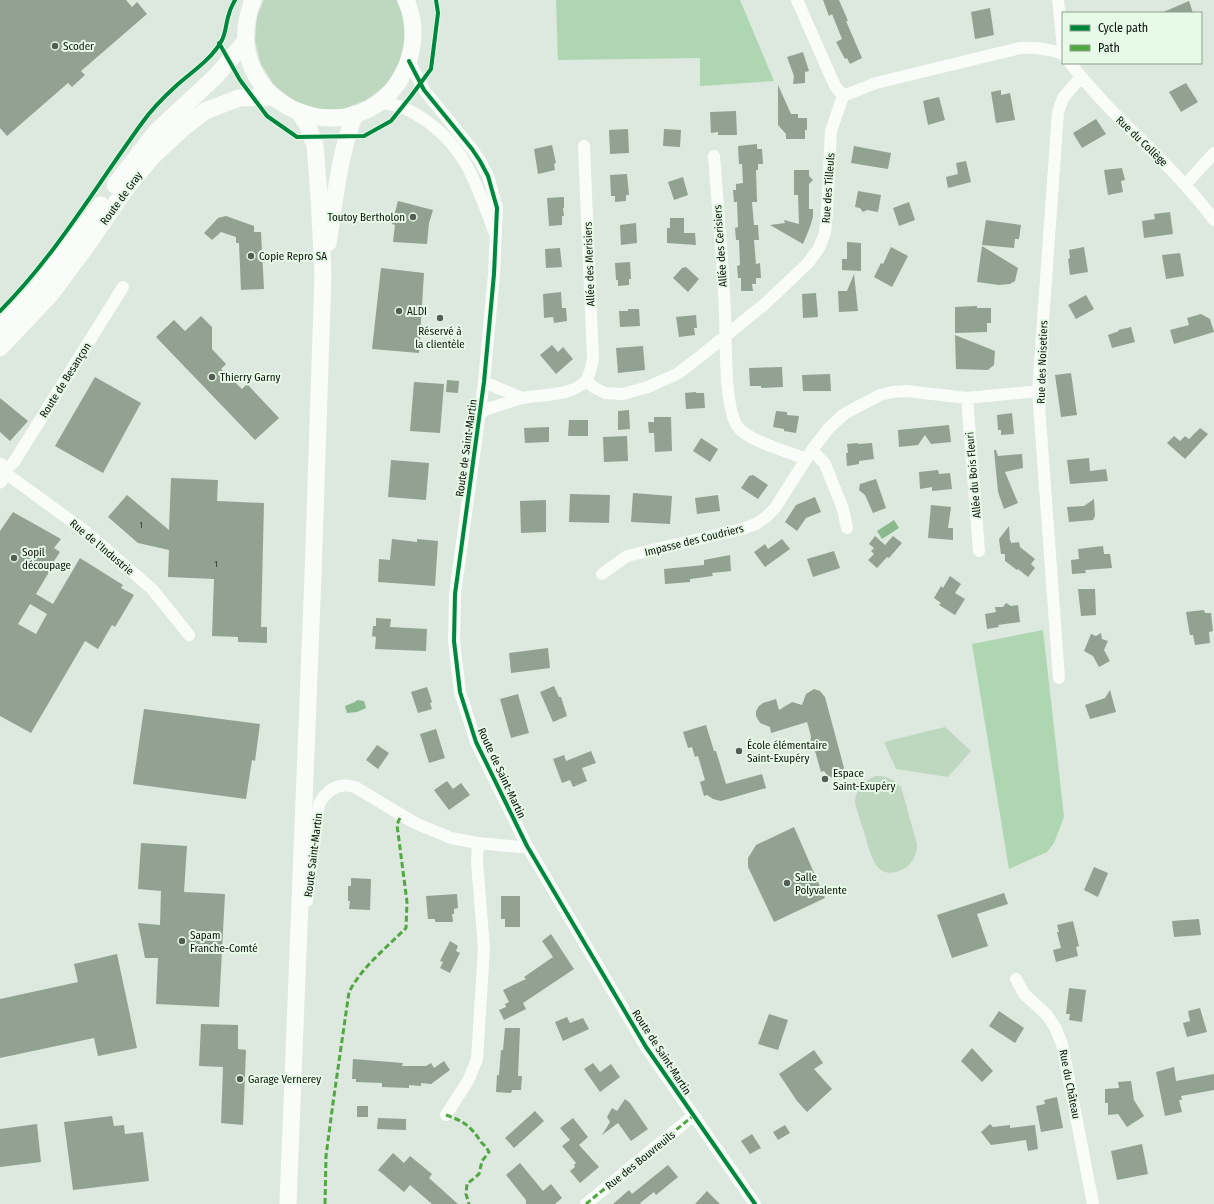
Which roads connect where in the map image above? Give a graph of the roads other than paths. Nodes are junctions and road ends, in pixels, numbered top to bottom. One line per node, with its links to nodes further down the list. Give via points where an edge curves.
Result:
1 (797, 0): 11 (street, via 835,86)
2 (1058, 0): 5 (street)
3 (408, 2): 8 (main road, via 413,33)
4 (249, 3): 6 (main road)
5 (1062, 38)
6 (246, 40): 12 (main road, via 254,71); 24 (main road, Route de Gray, via 215,77 156,132 38,288)
7 (1062, 54): 11 (street, via 1047,49 1020,48 876,83)
8 (409, 61): 13 (main road, via 394,87); 21 (street, Route de Saint-Martin, via 424,90 472,149 488,176 497,208)
9 (1071, 64): 10 (street, Rue du Collège)
10 (1081, 77): 19 (street, Rue du Collège); 29 (street, Rue des Noisetiers, via 1063,98 1058,112)
11 (843, 96): 25 (street, Rue des Tilleuls, via 831,131 825,233 819,248 808,264)
12 (273, 97): 14 (main road); 26 (main road, Route de Gray, via 239,98 206,111 152,156 51,294)
13 (378, 102): 15 (main road); 21 (street, via 407,108 448,138 471,171)
14 (299, 112): 15 (main road, via 327,118); 22 (main road, via 307,124 314,145)
15 (355, 114): 22 (main road, via 343,156)
16 (584, 146): 27 (street, Allée des Merisiers, via 593,359)
17 (1214, 153): 19 (street)
18 (714, 156): 25 (street, Allée des Cerisiers)
19 (1186, 184): 20 (street, Rue du Collège)
20 (1214, 220)
21 (496, 236): 28 (street, Route de Saint-Martin)
22 (323, 275): 43 (main road, via 314,567)
23 (123, 287): 34 (street, Route de Besançon, via 14,462)
24 (0, 328)
25 (725, 336): 27 (street, Rue des Tilleuls, via 676,374 634,392 605,394); 33 (street, Allée des Cerisiers, via 730,410 737,427 749,437)
26 (0, 348)
27 (586, 381): 30 (street, via 565,393)
28 (484, 382): 30 (street); 32 (street, Route de Saint-Martin)
29 (1038, 391): 31 (street, Impasse des Coudriers); 39 (street, Rue des Noisetiers)
30 (522, 398): 32 (street)
31 (967, 398): 33 (street, Impasse des Coudriers, via 906,391 880,395 844,414 828,429); 36 (street, Allée du Bois Fleuri)
32 (479, 414): 41 (street, Route de Saint-Martin, via 454,594 454,641 460,692 476,742)
33 (809, 455): 35 (street, via 825,464 843,509); 37 (street, Impasse des Coudriers, via 775,508 756,524 627,556)
34 (1, 472): 38 (street, Rue de l'Industrie, via 85,531 152,589)
35 (847, 528)
36 (980, 551)
37 (602, 574)
38 (189, 635)
39 (1059, 678)
40 (478, 843): 41 (street, Route Saint-Martin); 43 (street, Route Saint-Martin, via 451,838 415,823 355,787 334,787 324,795 319,804); 44 (street, via 477,862 484,948 477,1059 468,1081)
41 (526, 846): 45 (street, Route de Saint-Martin, via 646,1047)
42 (1016, 979): 49 (street, Rue du Château, via 1024,994 1047,1015 1062,1044)
43 (296, 991): 46 (main road)
44 (446, 1115)
45 (693, 1116): 47 (street, Rue des Bouvreuils); 48 (street, Route de Saint-Martin)
46 (288, 1204)
47 (586, 1204)
48 (755, 1204)
49 (1093, 1204)

